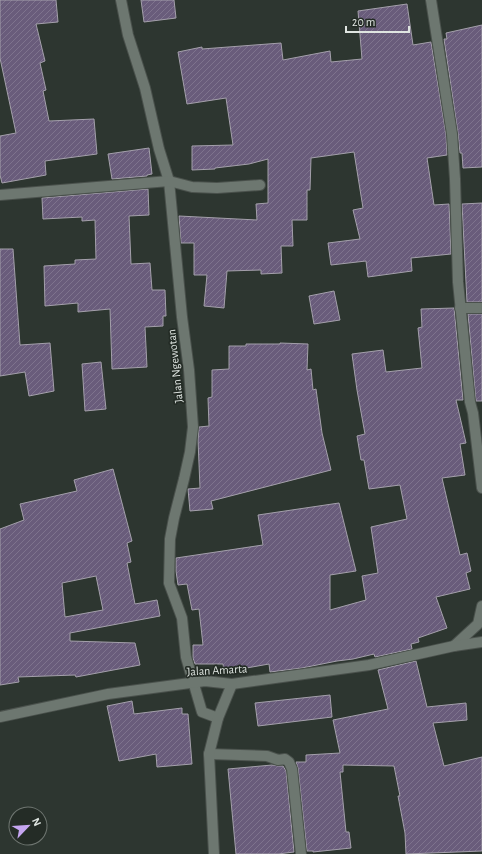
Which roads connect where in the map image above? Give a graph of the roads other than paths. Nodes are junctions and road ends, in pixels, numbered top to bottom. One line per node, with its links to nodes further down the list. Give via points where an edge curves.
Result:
1 (121, 0): 3 (street, Jalan Ngewotan, via 128,35 145,88)
2 (432, 0): 6 (street, via 452,134)
3 (169, 181): 4 (street, via 192,187); 5 (street); 13 (street, Jalan Ngewotan, via 182,317 190,370 192,427 190,452 170,539 169,583 182,618 186,657)
4 (260, 185)
5 (0, 195)
6 (460, 308): 7 (street); 8 (street)
7 (482, 308)
8 (482, 488)
9 (482, 606): 10 (street)
10 (480, 627): 12 (street)
11 (482, 642): 12 (street, Jalan Amarta)
12 (454, 646): 14 (street, Jalan Amarta, via 369,665)
13 (193, 683): 14 (street, Jalan Amarta); 15 (street, Jalan Amarta, via 108,694); 16 (street, Jalan Ngewotan, via 202,712)
14 (232, 684): 16 (street)
15 (0, 717)
16 (218, 718): 17 (street)
17 (209, 754): 18 (street); 19 (street, via 267,756 289,762 292,768)
18 (214, 854)
19 (301, 854)

